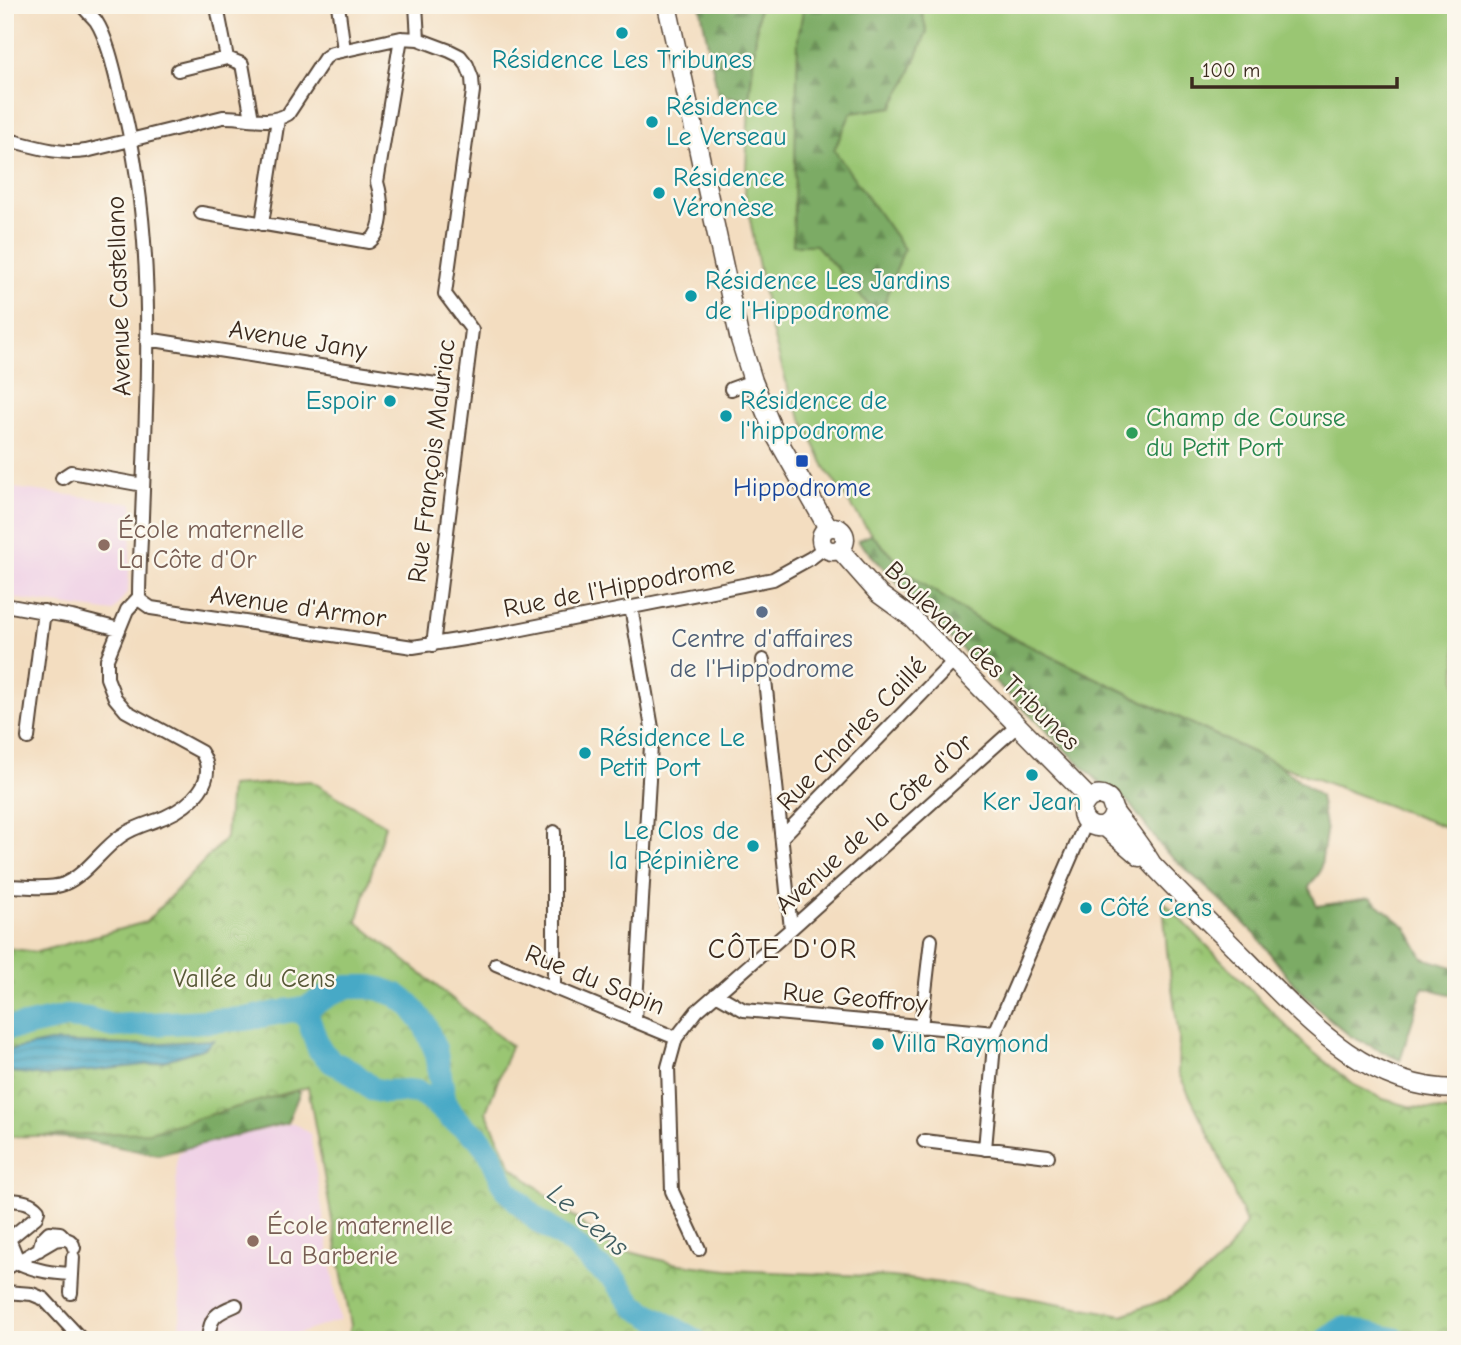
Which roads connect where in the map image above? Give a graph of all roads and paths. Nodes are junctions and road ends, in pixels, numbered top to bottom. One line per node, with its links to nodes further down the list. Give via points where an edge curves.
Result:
1 (82, 5): 14 (street, Avenue Castellano, via 103,36)
2 (221, 5): 9 (street, via 218,12)
3 (338, 5): 8 (street)
4 (416, 5): 7 (street)
5 (667, 5): 18 (street)
6 (401, 38): 7 (street); 8 (street); 16 (street, via 377,182 382,205 375,237 369,242)
7 (418, 39): 29 (street, Rue François Mauriac, via 460,56 472,78 473,91 445,294 472,330)
8 (344, 50): 12 (street, via 325,58 288,114)
9 (227, 58): 10 (street); 11 (street, via 242,64)
10 (178, 70)
11 (252, 119): 12 (street); 14 (street, via 223,117)
12 (278, 119): 16 (street)
13 (5, 139): 14 (street, via 71,153)
14 (131, 139): 17 (street, Avenue Castellano, via 141,210)
15 (201, 214): 16 (street)
16 (262, 224)
17 (147, 339): 19 (street, Avenue Jany); 22 (street, Avenue Castellano)
18 (753, 382): 20 (street); 23 (street, via 774,433 828,528 836,527 845,536 845,544)
19 (442, 385)
20 (732, 389)
21 (66, 475): 22 (street)
22 (143, 485): 24 (street, Avenue Castellano)
23 (832, 549): 26 (street, Rue de l'Hippodrome, via 773,579); 32 (street, Boulevard des Tribunes)
24 (139, 597): 28 (street); 30 (street, Avenue d'Armor, via 151,608)
25 (5, 605): 27 (street)
26 (631, 607): 29 (street, Rue de l'Hippodrome); 45 (street, via 652,728)
27 (44, 611): 28 (street); 34 (street)
28 (119, 629): 39 (street, via 107,659 107,678 115,698 127,711 201,752 208,774 204,785 184,807 121,836 62,885)
29 (432, 645): 30 (street, Rue de l'Hippodrome)
30 (413, 647)
31 (762, 660): 38 (street)
32 (954, 661): 33 (street, Boulevard des Tribunes); 38 (street, Rue Charles Caillé)
33 (1017, 726): 35 (street, Boulevard des Tribunes); 40 (street, Avenue de la Côte d'Or)
34 (28, 738)
35 (1089, 798): 36 (street, via 1083,816); 36 (street, via 1110,801)
36 (1101, 820): 47 (street); 49 (street, via 1152,864 1335,1045 1389,1075)
37 (554, 832): 43 (street)
38 (782, 838): 40 (street)
39 (5, 886)
40 (791, 929): 44 (street, Avenue de la Côte d'Or)
41 (931, 940): 46 (street)
42 (496, 964): 43 (street, Rue du Sapin)
43 (554, 987): 45 (street, Rue du Sapin)
44 (716, 994): 46 (street, Rue Geoffroy, via 744,1010); 48 (street, Avenue de la Côte d'Or)
45 (635, 1020): 48 (street, Rue du Sapin)
46 (921, 1027): 47 (street, Rue Geoffroy)
47 (995, 1033): 51 (street)
48 (676, 1038): 55 (street, Avenue de la Côte d'Or, via 668,1067 672,1191)
49 (1456, 1089)
50 (924, 1141): 51 (street)
51 (985, 1149): 52 (street)
52 (1048, 1156)
53 (5, 1200): 54 (street, via 27,1202 38,1210 36,1217)
54 (7, 1234): 56 (street)
55 (699, 1249)
56 (19, 1263): 57 (street); 58 (street, via 39,1271); 58 (street, via 55,1240 70,1248)
57 (5, 1269)
58 (72, 1274): 60 (street)
59 (5, 1292): 62 (street, via 44,1299)
60 (71, 1293)
61 (236, 1305): 63 (street, via 216,1313 209,1324)
62 (82, 1340)
63 (208, 1340)

